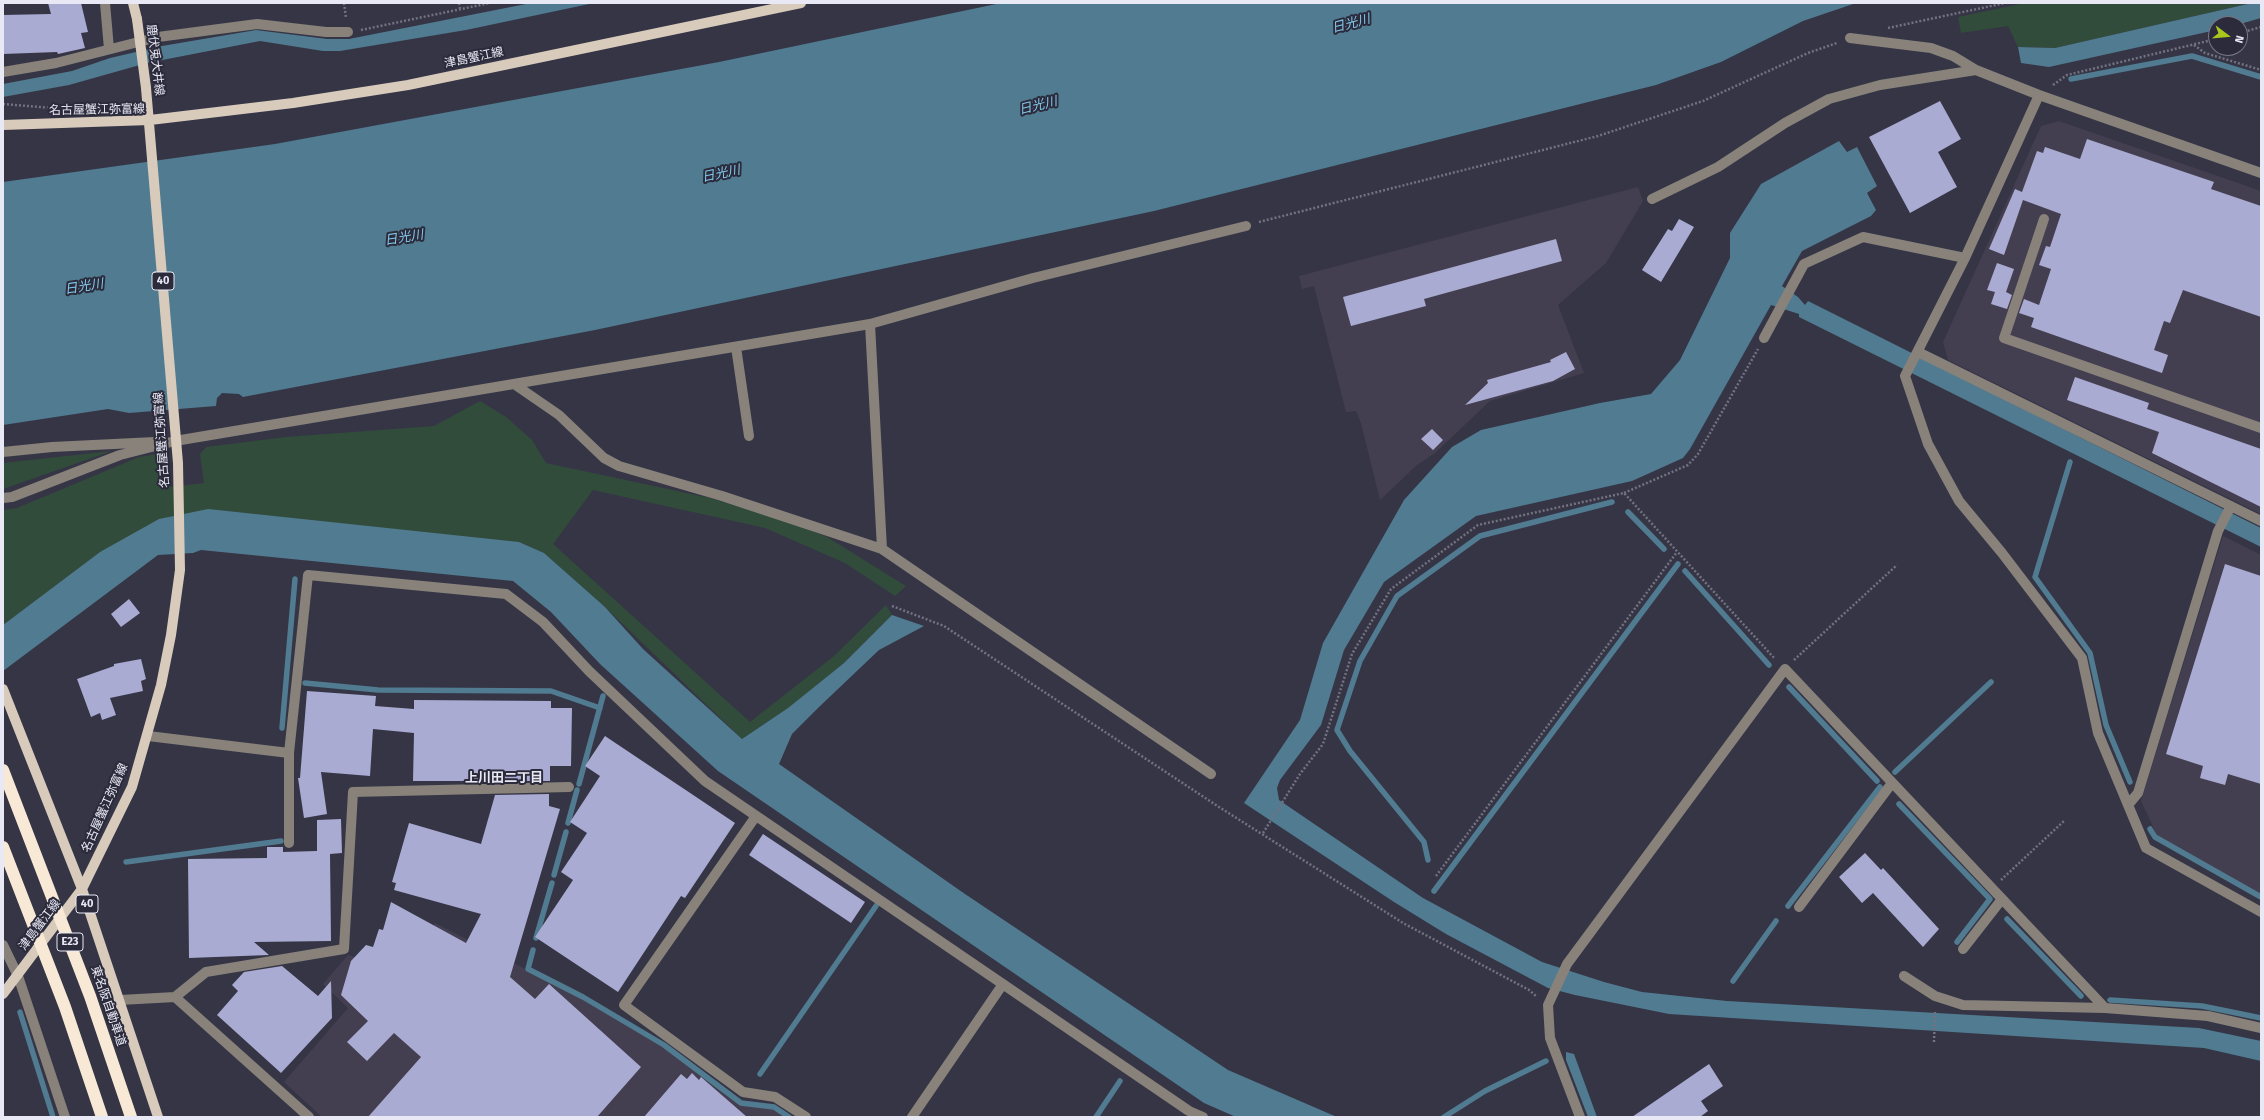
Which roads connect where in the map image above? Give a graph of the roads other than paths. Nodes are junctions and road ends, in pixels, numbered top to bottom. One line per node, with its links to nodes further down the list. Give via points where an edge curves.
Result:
1 (104, 3): 6 (street)
2 (133, 3): 10 (main road, 鹿伏兎大井線, bridge)
3 (801, 3): 10 (main road, 津島蟹江線, via 408,84 293,103)
4 (348, 32): 6 (street, via 257,24 158,38)
5 (1850, 38): 7 (street, via 1931,48 1953,56)
6 (109, 49): 8 (street, via 56,64)
7 (1976, 70): 9 (street); 13 (street, via 1880,85 1829,100 1785,123 1718,167)
8 (3, 72)
9 (2039, 95): 12 (street); 16 (street)
10 (150, 120): 11 (main road, 名古屋蟹江弥富線); 24 (main road, 名古屋蟹江弥富線 / 40)
11 (3, 125)
12 (2261, 173)
13 (1652, 199)
14 (2044, 219): 22 (street, via 2004,338)
15 (1246, 226): 17 (street, via 1034,278)
16 (1965, 258): 18 (street, via 1863,236 1804,264); 20 (street)
17 (870, 324): 19 (street); 29 (street)
18 (1764, 338)
19 (736, 347): 21 (street); 23 (street)
20 (1917, 353): 27 (street); 37 (street, via 1905,376 1928,444 1959,501 2082,658 2098,733)
21 (514, 384): 24 (street); 29 (street, via 558,415 604,458 618,466 722,496)
22 (2261, 428)
23 (749, 436)
24 (175, 441): 25 (street); 26 (street, via 120,455 12,497); 31 (main road, 名古屋蟹江弥富線 / 40, via 178,463 180,570 171,635)
25 (3, 452)
26 (3, 498)
27 (2230, 508): 28 (street); 37 (street, via 2218,531 2138,793)
28 (2261, 521)
29 (882, 549): 34 (street)
30 (4, 692): 41 (main road, 名古屋蟹江弥富線 / 40)
31 (148, 736): 32 (street); 41 (main road, 名古屋蟹江弥富線 / 40, via 132,787)
32 (289, 753): 38 (street, via 308,574 490,591 506,594 543,622 589,671 706,781); 39 (street)
33 (3, 770): 57 (highway, 東名阪自動車道 / E23, bridge, via 90,996)
34 (1211, 774)
35 (1892, 783): 42 (street); 43 (street); 63 (street, via 1785,669 1567,964 1549,1001 1550,1038)
36 (569, 787): 51 (street, via 353,792 344,949 206,972)
37 (2128, 805): 44 (street, via 2146,848)
38 (756, 816): 49 (street); 60 (street, via 624,1005 743,1092 776,1097)
39 (290, 843)
40 (3, 847): 56 (highway, E23, bridge, via 65,1007)
41 (82, 889): 47 (main road, 津島蟹江線); 52 (main road, 名古屋蟹江弥富線 / 40)
42 (2002, 899): 46 (street); 53 (street)
43 (1799, 907)
44 (2261, 912)
45 (3, 945): 47 (street)
46 (1963, 949)
47 (18, 976): 50 (main road, 津島蟹江線); 55 (street)
48 (1904, 976): 53 (street, via 1935,996 1963,1005)
49 (1003, 984): 61 (street); 62 (street, via 1189,1111)
50 (3, 994)
51 (175, 997): 52 (street); 59 (street)
52 (120, 1000): 58 (main road, 名古屋蟹江弥富線 / 40)
53 (2105, 1008): 54 (street, via 2208,1016)
54 (2261, 1028)
55 (65, 1117)
56 (102, 1117)
57 (131, 1117)
58 (158, 1117)
59 (309, 1117)
60 (806, 1117)
61 (912, 1117)
62 (1202, 1117)
63 (1580, 1117)

